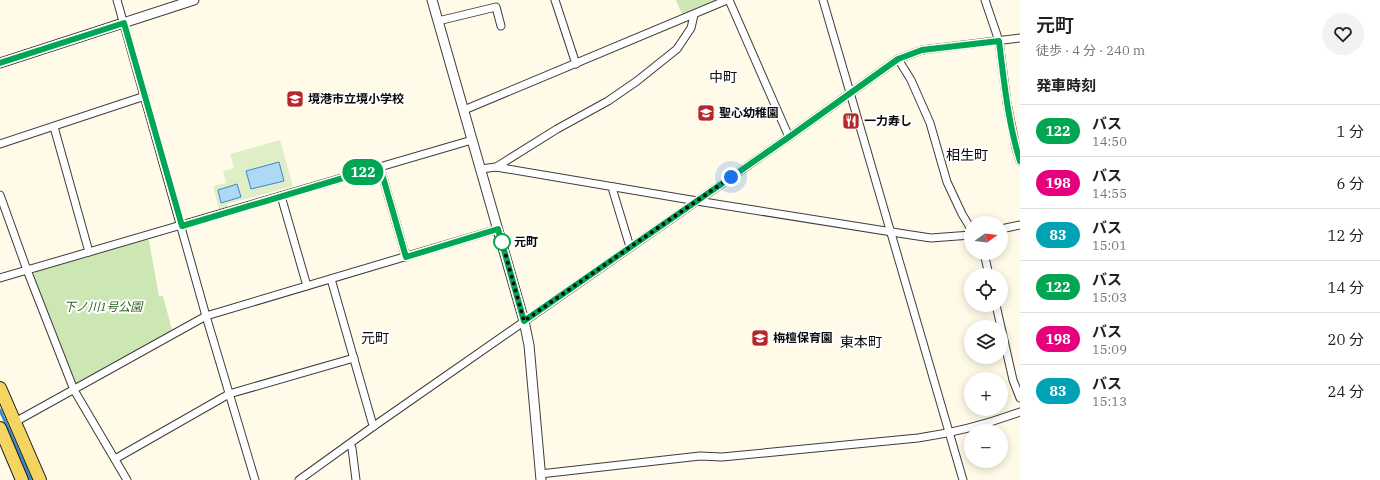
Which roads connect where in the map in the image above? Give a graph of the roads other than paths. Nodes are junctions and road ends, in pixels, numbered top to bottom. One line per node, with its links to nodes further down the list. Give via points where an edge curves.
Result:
1 (117, 0): 10 (street)
2 (194, 0): 10 (street)
3 (432, 0): 9 (street)
4 (555, 0): 16 (street)
5 (728, 0): 8 (street); 21 (street)
6 (823, 0): 17 (street)
7 (985, 0): 13 (street)
8 (694, 15): 16 (street); 26 (street, via 691,28 677,49 638,81)
9 (438, 21): 11 (street, via 496,7); 19 (street)
10 (124, 23): 15 (street); 18 (street)
11 (501, 26)
12 (1020, 38): 13 (street)
13 (999, 41): 14 (street, via 922,50); 24 (street, via 1007,103)
14 (898, 59): 17 (street); 32 (street, via 911,80 930,123 946,182)
15 (0, 63)
16 (576, 64): 19 (street)
17 (850, 93): 21 (street); 37 (street)
18 (145, 96): 20 (street); 34 (street)
19 (464, 110): 22 (street)
20 (54, 127): 23 (street); 40 (street)
21 (789, 137): 31 (street)
22 (472, 140): 25 (street); 27 (street)
23 (0, 144)
24 (1020, 161)
25 (380, 167): 30 (street); 41 (street)
26 (496, 167): 27 (street); 28 (street)
27 (481, 169): 36 (street)
28 (613, 187): 31 (street); 39 (street)
29 (0, 195): 42 (street)
30 (281, 196): 34 (street); 45 (street)
31 (696, 201): 37 (street); 39 (street)
32 (964, 217)
33 (1020, 225): 35 (street)
34 (182, 226): 40 (street); 47 (street)
35 (1008, 228)
36 (498, 229): 41 (street); 48 (street)
37 (891, 232): 38 (street, via 931,238); 58 (street)
38 (964, 236)
39 (630, 247): 48 (street)
40 (88, 252): 42 (street)
41 (406, 257): 44 (street)
42 (27, 270): 43 (street); 51 (street)
43 (0, 278)
44 (331, 279): 45 (street); 49 (street)
45 (307, 286): 47 (street)
46 (998, 312): 53 (street, via 1013,380)
47 (206, 316): 51 (street); 52 (street)
48 (524, 321): 56 (street); 61 (street, via 529,345)
49 (354, 358): 52 (street); 56 (street)
50 (0, 388): 55 (main road)
51 (74, 390): 55 (street); 60 (street)
52 (230, 394): 60 (street); 65 (street)
53 (1020, 398)
54 (1020, 412): 58 (street)
55 (15, 422): 63 (main road)
56 (374, 426): 59 (street)
57 (0, 428): 62 (main road)
58 (949, 433): 61 (street, via 722,457 700,456); 68 (street)
59 (350, 444): 66 (street); 67 (street)
60 (114, 459): 64 (street)
61 (541, 477)
62 (22, 480)
63 (40, 480)
64 (127, 480)
65 (255, 480)
66 (299, 480)
67 (356, 480)
68 (963, 480)

